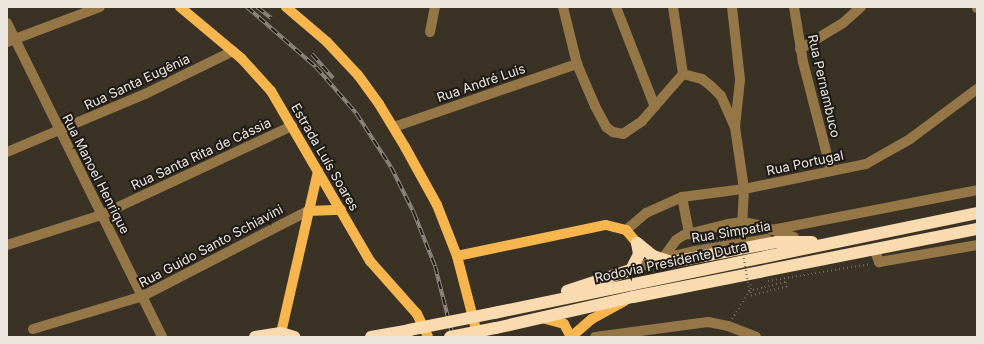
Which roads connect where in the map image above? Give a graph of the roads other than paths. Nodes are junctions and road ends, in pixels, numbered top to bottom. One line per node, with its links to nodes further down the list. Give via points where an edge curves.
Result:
1 (100, 7): 13 (street)
2 (180, 7): 15 (main road, Estrada Luís Soares)
3 (286, 7): 21 (main road, via 345,61 369,89)
4 (435, 7): 12 (street)
5 (563, 7): 16 (street)
6 (616, 7): 19 (street)
7 (673, 7): 17 (street)
8 (732, 7): 22 (street, via 740,80)
9 (794, 7): 14 (street, Rua Pernambuco)
10 (861, 7): 14 (street, via 843,23)
11 (7, 23): 13 (street, Rua Manoel Henrique)
12 (430, 32)
13 (11, 41): 23 (street, Rua Manoel Henrique)
14 (800, 49): 25 (street, Rua Pernambuco)
15 (233, 51): 20 (main road, Estrada Luís Soares, via 271,91); 23 (street, Rua Santa Eugênia)
16 (577, 64): 19 (street, via 606,127 613,132 623,134 642,121); 21 (street, Rua André Luis)
17 (683, 74): 19 (street); 22 (street, via 702,79 721,96)
18 (977, 89): 25 (street, Rua Portugal, via 886,155 866,164)
19 (655, 106)
20 (292, 126): 26 (main road, Estrada Luís Soares); 33 (street, Rua Santa Rita de Cássia)
21 (394, 127): 45 (main road, via 437,205)
22 (735, 127): 27 (street)
23 (60, 132): 24 (street, Rua Santa Eugênia); 33 (street, Rua Manoel Henrique)
24 (7, 152)
25 (831, 170): 27 (street, Rua Portugal)
26 (318, 171): 30 (main road, Estrada Luís Soares); 31 (main road)
27 (744, 189): 29 (street, Rua Portugal); 34 (street)
28 (977, 190): 37 (street)
29 (682, 198): 36 (street, Rua Portugal, via 646,213); 39 (street)
30 (341, 210): 31 (main road); 61 (main road, Estrada Luís Soares, via 370,261 417,314)
31 (308, 211): 50 (street, Rua Guido Santo Schiavini); 55 (main road)
32 (977, 213): 42 (highway, Rodovia Presidente Dutra)
33 (101, 215): 43 (street, Rua Santa Rita de Cássia); 50 (street, Rua Manoel Henrique)
34 (742, 222): 37 (street); 39 (street)
35 (977, 229): 49 (highway, Rodovia Presidente Dutra)
36 (626, 230): 41 (main road); 45 (main road, via 606,225 586,228)
37 (772, 230): 40 (street)
38 (977, 233): 46 (highway)
39 (689, 234): 47 (street, via 676,240)
40 (794, 237): 42 (street, Rua Simpatia); 47 (street, Rua Simpatia, via 738,242)
41 (637, 242): 47 (highway); 48 (highway, via 639,254)
42 (837, 242): 47 (highway, via 777,242 672,262); 52 (highway, Rodovia Presidente Dutra)
43 (7, 245)
44 (977, 245): 46 (street)
45 (457, 256): 63 (main road)
46 (877, 258): 49 (highway, via 777,272)
47 (661, 259): 48 (street, Rua Simpatia)
48 (631, 270): 52 (highway, via 563,292)
49 (755, 278): 51 (highway, Rodovia Presidente Dutra)
50 (143, 296): 54 (street, Rua Guido Santo Schiavini); 57 (street, Rua Manoel Henrique)
51 (632, 297): 53 (highway, Rodovia Presidente Dutra); 64 (main road, via 592,319)
52 (547, 303): 60 (highway, Rodovia Presidente Dutra, bridge)
53 (536, 317): 62 (highway, Rodovia Presidente Dutra, bridge); 64 (main road, via 564,324)
54 (33, 329)
55 (281, 333): 58 (highway); 59 (highway)
56 (627, 334): 65 (street); 66 (street, via 708,322 728,326)
57 (162, 337)
58 (255, 337)
59 (294, 337)
60 (371, 337)
61 (428, 337)
62 (450, 337)
63 (478, 337)
64 (571, 337)
65 (595, 337)
66 (756, 337)

